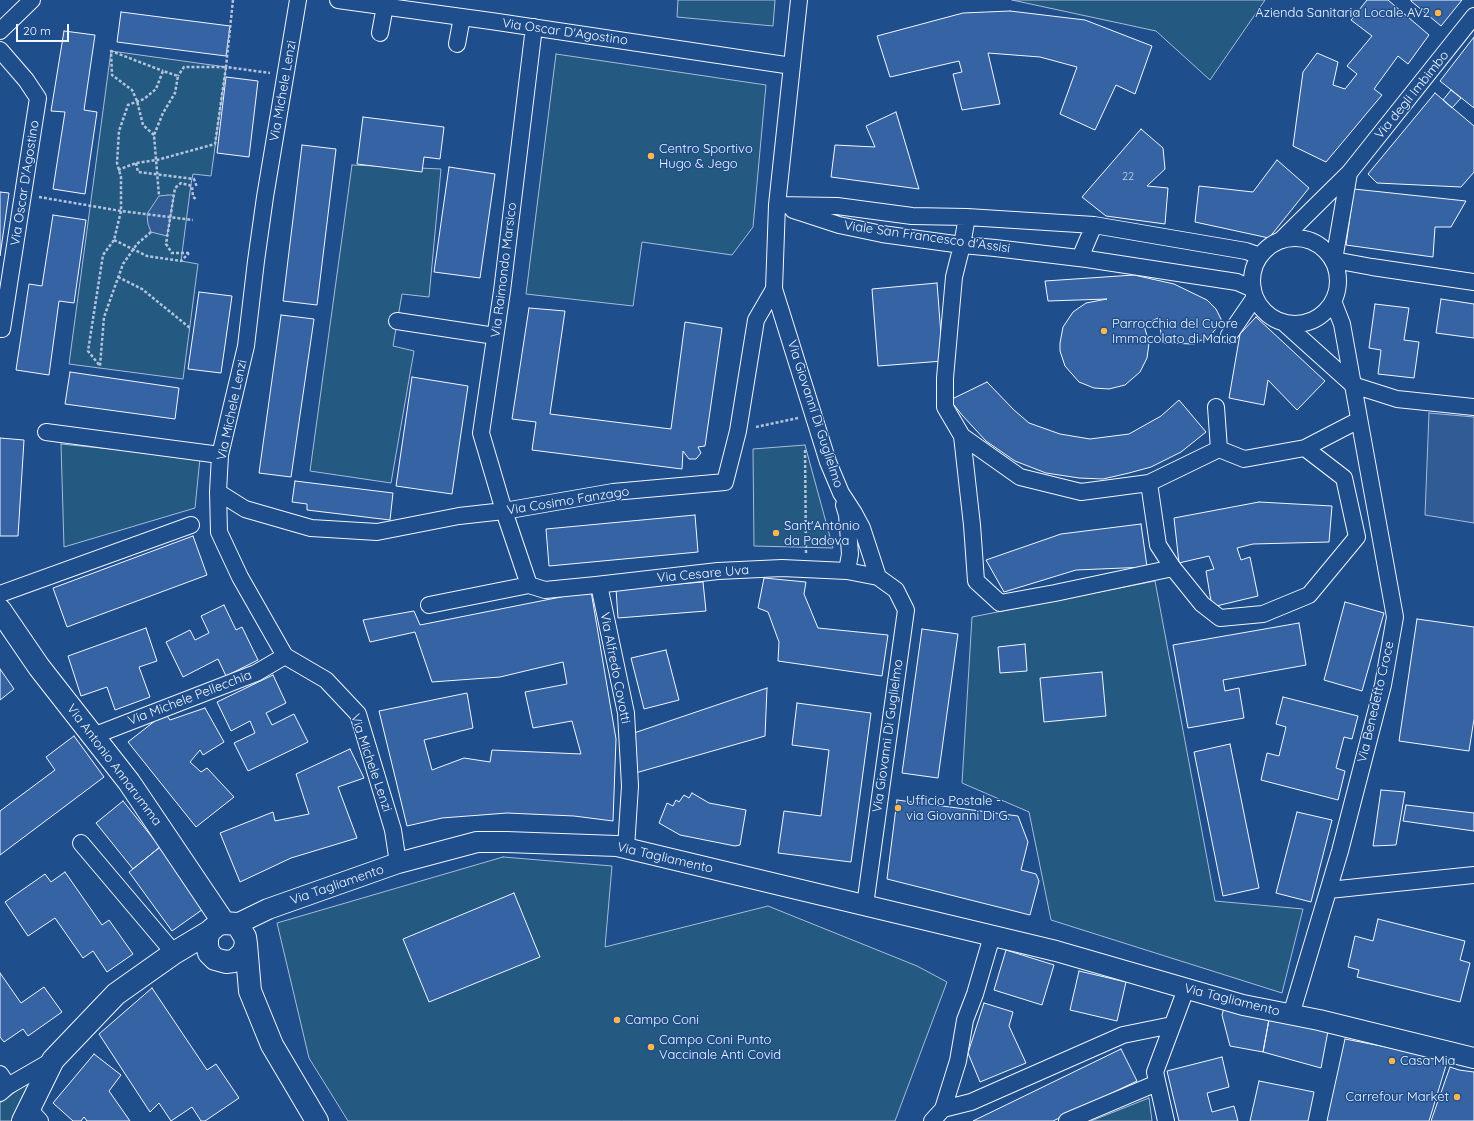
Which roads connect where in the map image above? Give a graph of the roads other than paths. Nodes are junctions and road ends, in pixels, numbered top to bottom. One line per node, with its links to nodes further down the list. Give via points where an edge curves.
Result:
1 (32, 0): 9 (street)
2 (298, 0): 40 (street, Via Michele Lenzi, via 258,247 246,346)
3 (338, 0): 5 (street, Via Oscar D'Agostino)
4 (799, 0): 13 (street, Via Giovanni Di Guglielmo)
5 (385, 6): 7 (street, Via Oscar D'Agostino); 10 (street)
6 (1474, 16): 14 (street, Via degli Imbimbo)
7 (462, 17): 8 (street, Via Oscar D'Agostino); 11 (street)
8 (534, 27): 13 (street, Via Oscar D'Agostino); 31 (street, Via Raimondo Marsico)
9 (0, 31)
10 (380, 33)
11 (457, 44)
12 (0, 50): 29 (street, Via Oscar D'Agostino, via 38,98)
13 (792, 66): 15 (street, Via Giovanni Di Guglielmo)
14 (1349, 173): 18 (street, Via degli Imbimbo); 22 (street, Via degli Imbimbo)
15 (776, 205): 16 (street, Viale San Francesco d'Assisi, via 837,206 912,216); 19 (street, Viale San Francesco d'Assisi, via 839,225); 24 (street, Via Giovanni Di Guglielmo)
16 (967, 217): 17 (street, Viale San Francesco d'Assisi); 19 (street)
17 (1094, 225): 20 (street, Viale San Francesco d'Assisi, via 1246,251); 21 (street)
18 (1281, 240): 20 (street, via 1269,246); 22 (street, via 1305,238 1317,243)
19 (962, 245): 21 (street, Viale San Francesco d'Assisi); 37 (street, via 954,277 945,407)
20 (1260, 256): 25 (street, via 1254,266 1252,278)
21 (1080, 258): 25 (street, Viale San Francesco d'Assisi, via 1237,282)
22 (1334, 260): 23 (street); 26 (street, via 1338,288)
23 (1474, 282)
24 (774, 289): 43 (street, Via Giovanni Di Guglielmo, via 812,416); 44 (street, Via Cosimo Fanzago, via 756,320 738,431 725,482 613,492)
25 (1254, 293): 28 (street, via 1262,308 1271,317); 30 (street)
26 (1333, 301): 28 (street, via 1324,313 1312,321 1298,324); 32 (street, Via Benedetto Croce, via 1342,324)
27 (398, 321): 31 (street)
28 (1283, 322): 32 (street)
29 (2, 329)
30 (1228, 335)
31 (496, 336): 44 (street, Via Raimondo Marsico, via 481,433)
32 (1353, 385): 34 (street, via 1397,399); 35 (street, Via Benedetto Croce)
33 (1216, 407): 39 (street)
34 (1474, 407)
35 (1359, 420): 38 (street); 60 (street, Via Benedetto Croce, via 1395,617 1383,685)
36 (46, 432): 40 (street)
37 (962, 436): 41 (street, via 1020,477 1081,492); 46 (street, via 976,581 1000,603)
38 (1305, 448): 39 (street, via 1244,459); 46 (street, via 1344,478 1357,537 1309,595 1263,614 1220,618 1202,604)
39 (1219, 449): 41 (street)
40 (220, 455): 42 (street, Via Michele Lenzi)
41 (1149, 483): 46 (street, via 1158,545)
42 (218, 492): 44 (street, Via Cosimo Fanzago, via 245,509 311,528 377,532 459,516); 54 (street, Via Michele Lenzi, via 220,532 240,577)
43 (840, 493): 47 (street, via 847,515 850,554); 48 (street, Via Giovanni Di Guglielmo, via 862,528)
44 (504, 511): 50 (street)
45 (191, 525): 51 (street)
46 (1173, 568)
47 (847, 570): 48 (street, Via Cesare Uva); 49 (street, Via Cesare Uva, via 782,568 718,571)
48 (878, 577): 61 (street, Via Giovanni Di Guglielmo, via 896,590 906,610)
49 (599, 585): 50 (street, Via Cesare Uva, via 545,590); 57 (street, Via Alfredo Covotti, via 626,713 630,786)
50 (529, 586): 52 (street, Via Cesare Uva)
51 (0, 594)
52 (429, 605)
53 (0, 610): 55 (main road, Via Antonio Annarumma, via 39,667)
54 (285, 656): 55 (street, Via Michele Pellecchia, via 256,673); 58 (street, Via Michele Lenzi, via 326,680 358,714 393,830)
55 (93, 736): 63 (main road, Via Antonio Annarumma, via 129,782)
56 (81, 843): 64 (street)
57 (626, 848): 58 (street, Via Tagliamento, via 484,841); 61 (street, Via Tagliamento)
58 (398, 863): 63 (street, Via Tagliamento, via 268,909)
59 (1474, 875): 60 (street)
60 (1329, 890): 67 (street, Via Benedetto Croce)
61 (865, 905): 62 (street, Via Tagliamento)
62 (992, 936): 65 (street, Via Tagliamento, via 1056,951); 73 (street, via 965,1020)
63 (227, 939): 64 (main road); 66 (main road, Via Antonio Annarumma); 66 (main road)
64 (174, 954): 70 (main road, via 116,994)
65 (1186, 988): 67 (street, Via Tagliamento, via 1243,1005); 68 (street)
66 (250, 991): 75 (main road, via 272,1045)
67 (1291, 1015): 69 (street, Via Tagliamento)
68 (1172, 1025): 71 (street, via 1155,1072); 73 (street, via 1123,1035)
69 (1474, 1058)
70 (53, 1060): 72 (street); 74 (main road)
71 (1157, 1083): 77 (street); 78 (street)
72 (3, 1084)
73 (946, 1115): 76 (street)
74 (31, 1117)
75 (317, 1121)
76 (932, 1121)
77 (1068, 1121)
78 (1166, 1121)

